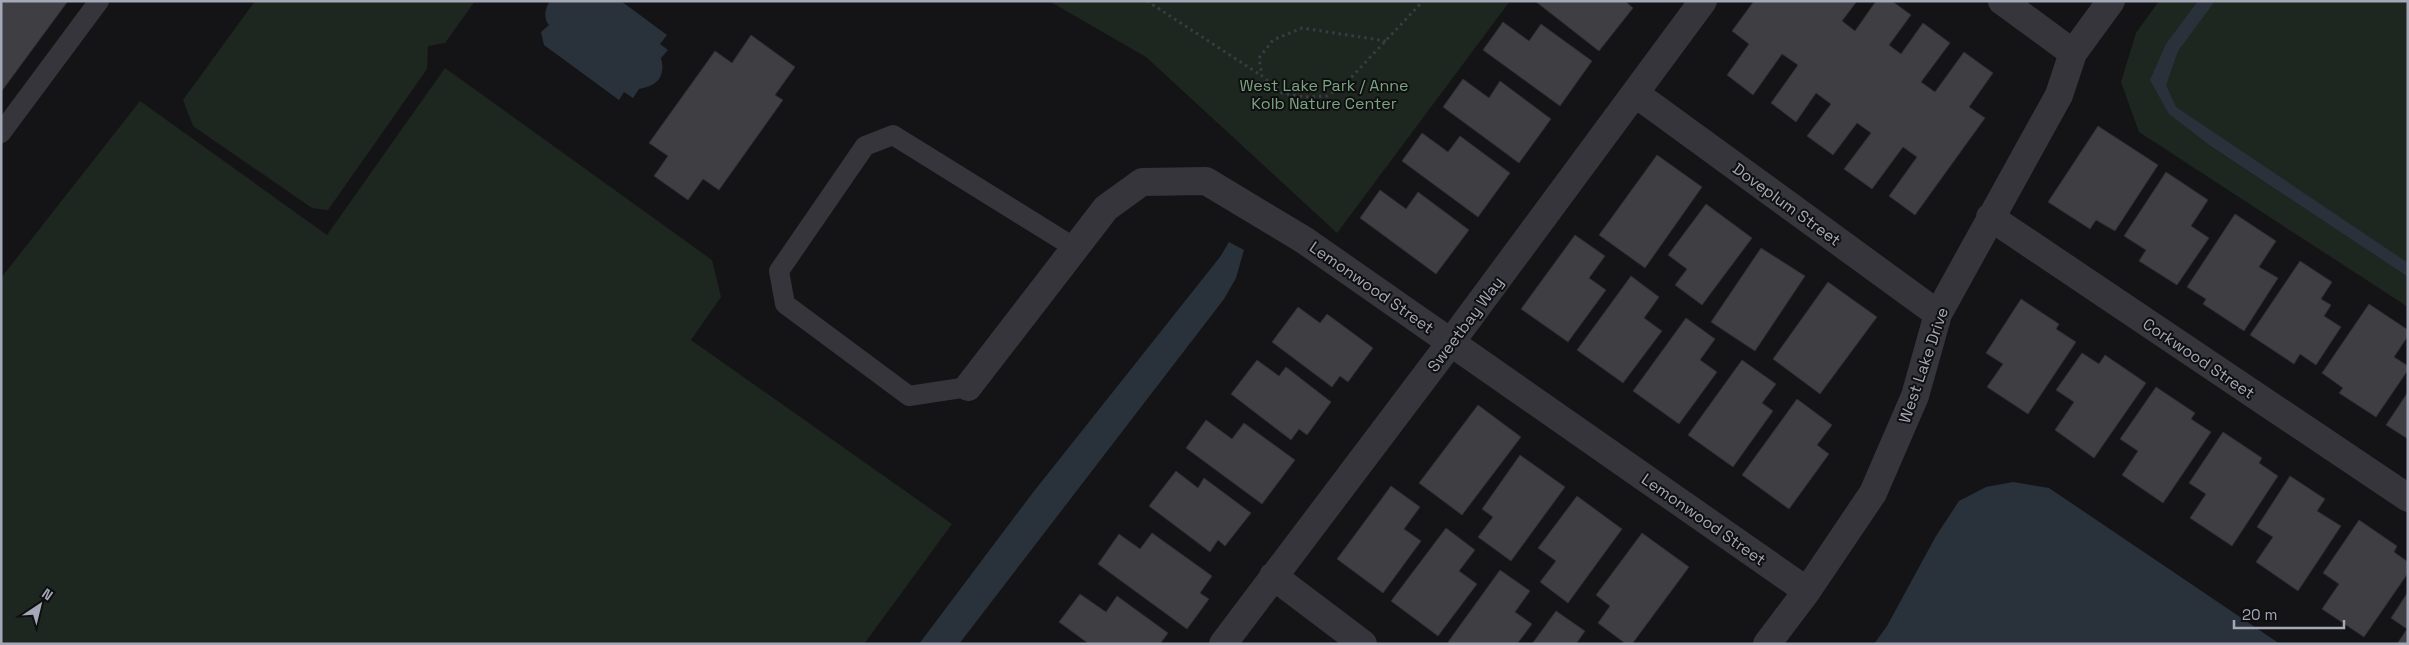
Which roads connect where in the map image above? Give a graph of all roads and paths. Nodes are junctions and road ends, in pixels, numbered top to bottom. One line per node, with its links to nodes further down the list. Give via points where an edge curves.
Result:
1 (99, 1): 11 (lane)
2 (1147, 1): 9 (path)
3 (1423, 1): 7 (path)
4 (1703, 1): 10 (street, Sweetbay Way)
5 (2002, 1): 8 (street)
6 (2111, 1): 8 (street, West Lake Drive)
7 (1386, 41): 9 (path, via 1345,84 1327,96 1304,97 1282,93); 9 (path, via 1302,28 1273,40 1259,58)
8 (2073, 53): 12 (street, West Lake Drive, via 2059,95)
9 (1262, 76)
10 (1636, 94): 14 (street, Doveplum Street); 15 (street, Sweetbay Way)
11 (1, 133)
12 (1990, 217): 14 (street, West Lake Drive); 17 (street, Corkwood Street)
13 (1075, 248): 15 (street, Lemonwood Street, via 1106,208 1142,182 1206,181 1304,240); 16 (street, Lemonwood Street); 16 (lane, via 893,135 865,146 779,271 785,304 909,396)
14 (1938, 314): 19 (street, West Lake Drive, via 1915,396 1873,493)
15 (1451, 342): 18 (street, Sweetbay Way); 19 (street, Lemonwood Street)
16 (968, 387)
17 (2408, 498)
18 (1274, 576): 20 (street, Sweetbay Way); 21 (street)
19 (1807, 591): 22 (street, West Lake Drive)
20 (1223, 644)
21 (1363, 644)
22 (1767, 644)

